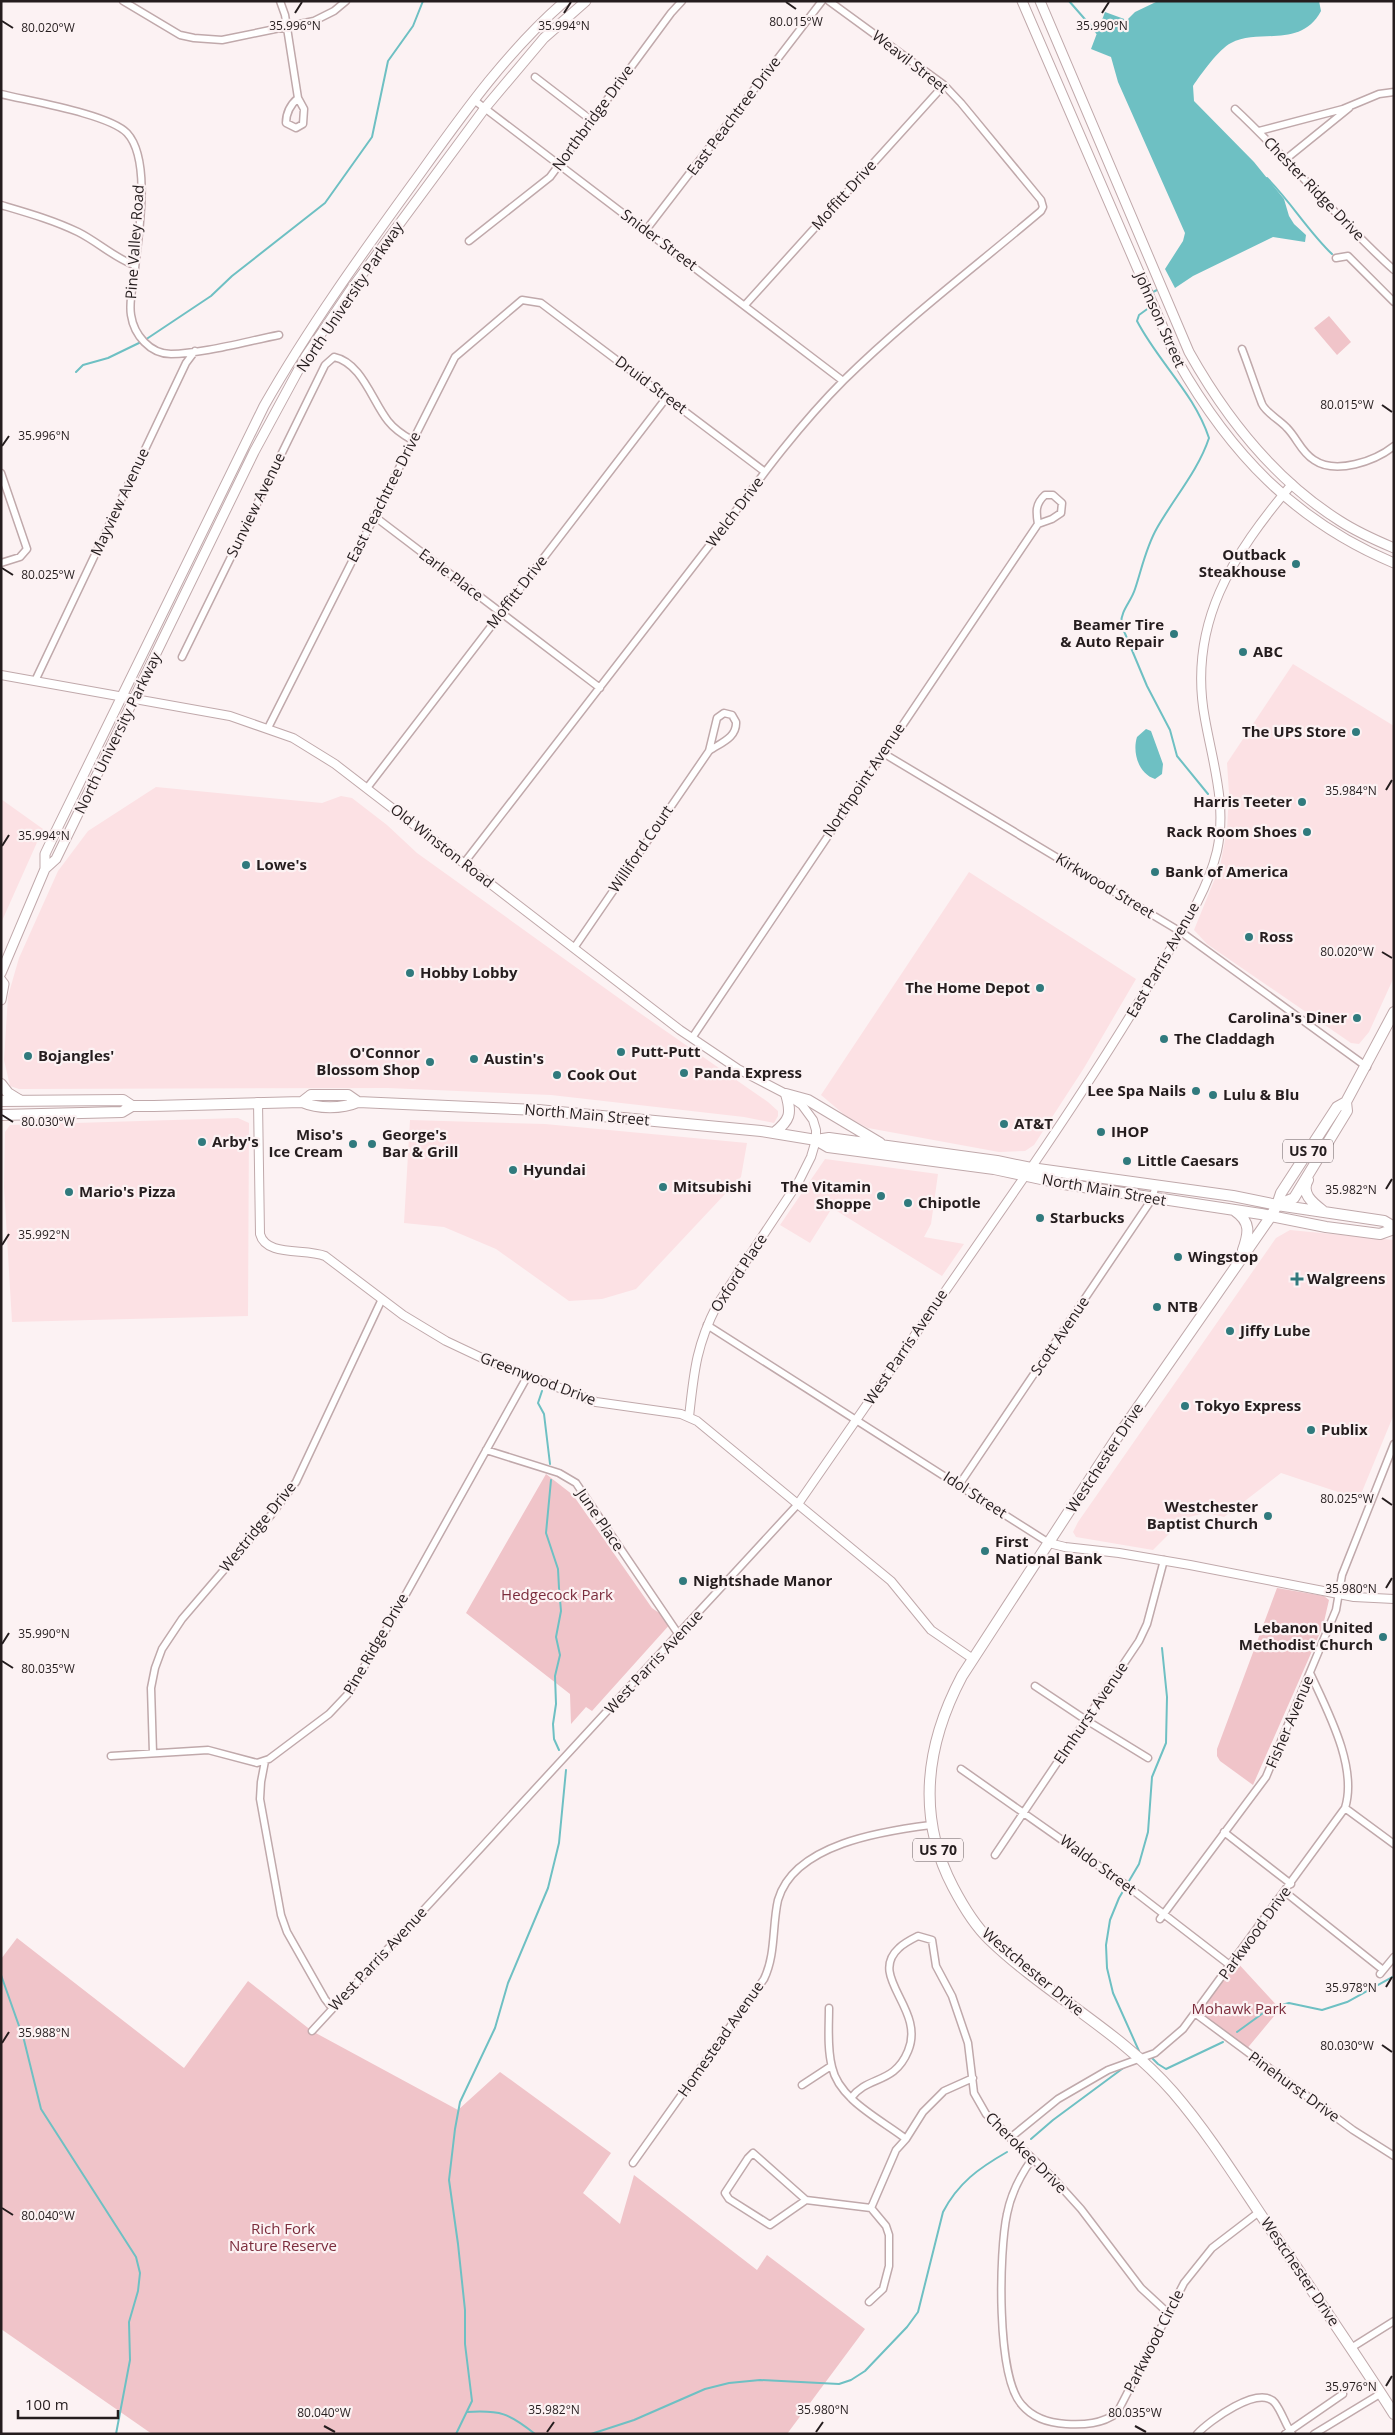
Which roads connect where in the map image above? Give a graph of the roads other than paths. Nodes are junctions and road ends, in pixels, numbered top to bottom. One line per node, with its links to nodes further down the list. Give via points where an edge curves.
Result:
1 (123, 1): 11 (street, via 180,35 194,38 222,40)
2 (280, 1): 11 (street)
3 (346, 1): 11 (street, via 314,21)
4 (565, 1): 17 (main road, North University Parkway, via 508,57)
5 (586, 1): 19 (main road, North University Parkway, via 544,38)
6 (682, 1): 21 (street, Northbridge Drive)
7 (822, 1): 27 (street, East Peachtree Drive)
8 (829, 1): 13 (street, Weavil Street)
9 (1022, 1): 45 (main road, Johnson Street, via 1177,360 1213,417)
10 (1040, 1): 44 (main road, Johnson Street, via 1189,352 1236,423)
11 (286, 26): 16 (street)
12 (536, 77): 21 (street)
13 (944, 85): 25 (street, Weavil Street); 34 (street, Moffitt Drive)
14 (1394, 92): 18 (street, via 1378,94)
15 (1, 94): 30 (street, Pine Valley Road, via 100,118 126,132 139,159 140,209)
16 (298, 98)
17 (474, 100): 19 (street, Snider Street); 56 (main road, North University Parkway, via 338,286 292,356 264,406)
18 (1352, 106): 22 (street); 23 (street)
19 (485, 108): 24 (street, Snider Street); 57 (main road, North University Parkway, via 306,356 254,452)
20 (1235, 109): 22 (street, Chester Ridge Drive)
21 (591, 120): 24 (street, Northbridge Drive)
22 (1258, 131): 23 (street, Chester Ridge Drive)
23 (1286, 160): 31 (street, Chester Ridge Drive, via 1331,210)
24 (560, 165): 27 (street, Snider Street); 28 (street, Northbridge Drive, via 550,177)
25 (1041, 200): 38 (street, Welch Drive, via 1043,207 1040,211)
26 (1, 205): 30 (street, via 80,233 116,258)
27 (646, 230): 34 (street, Snider Street)
28 (469, 241)
29 (1336, 258): 33 (street, via 1348,256)
30 (134, 266): 37 (street, Pine Valley Road, via 131,314 138,336 148,346 162,352)
31 (1394, 270)
32 (536, 301): 39 (street, Druid Street); 40 (street, East Peachtree Drive, via 522,300 455,357)
33 (1394, 302)
34 (745, 306): 38 (street, Snider Street)
35 (279, 335): 37 (street, Pine Valley Road)
36 (1242, 349): 41 (street, via 1262,405 1286,426 1298,445 1315,461 1331,466 1348,465 1382,455)
37 (195, 351): 54 (street, Mayview Avenue, via 186,363)
38 (843, 381): 42 (street, Welch Drive)
39 (667, 397): 42 (street, Druid Street); 51 (street, Moffitt Drive)
40 (412, 440): 46 (street, East Peachtree Drive); 52 (street, Sunview Avenue, via 388,422 362,380 344,359 334,357 325,364)
41 (1394, 446)
42 (765, 472): 55 (street, Welch Drive)
43 (1, 473): 50 (street, via 27,549 20,557)
44 (1292, 484): 45 (street, East Parris Avenue); 48 (main road, Johnson Street, via 1340,521)
45 (1282, 496): 49 (main road, Johnson Street, via 1325,528); 64 (street, East Parris Avenue, via 1230,568 1214,602 1206,630 1201,658 1201,693 1218,774 1221,825 1209,876)
46 (374, 516): 51 (street, Earle Place); 58 (street, East Peachtree Drive)
47 (1038, 524): 47 (street, Northpoint Avenue, via 1036,511 1039,502 1045,495 1056,497 1062,503 1060,513); 60 (street, Northpoint Avenue)
48 (1394, 548)
49 (1394, 563)
50 (1, 564)
51 (501, 613): 55 (street, Earle Place); 61 (street, Moffitt Drive)
52 (182, 657)
53 (1, 675): 54 (street, Old Winston Road)
54 (35, 681): 56 (street, Old Winston Road)
55 (600, 688): 62 (street, Welch Drive)
56 (121, 697): 57 (street, Old Winston Road); 63 (main road, North University Parkway, via 45,854)
57 (135, 699): 58 (street, Old Winston Road, via 230,716); 63 (main road, North University Parkway, via 56,859)
58 (268, 728): 61 (street, Old Winston Road, via 317,751)
59 (708, 751): 59 (street, Williford Court, via 717,718 724,713 732,715 736,722 734,732); 65 (street, Williford Court)
60 (883, 753): 64 (street, Kirkwood Street); 70 (street, Northpoint Avenue)
61 (367, 788): 62 (street, Old Winston Road)
62 (464, 863): 65 (street, Old Winston Road)
63 (45, 869): 66 (main road)
64 (1180, 932): 71 (street, Kirkwood Street); 90 (street, East Parris Avenue, via 1111,1049)
65 (574, 948): 70 (street, Old Winston Road)
66 (1, 972)
67 (1, 980): 68 (main road, via 4,984)
68 (1, 1000)
69 (1394, 1012): 71 (main road, US 70)
70 (692, 1038): 73 (street, Old Winston Road, via 738,1069)
71 (1367, 1067): 81 (main road, US 70)
72 (1, 1084): 78 (main road)
73 (786, 1094): 86 (main road, via 790,1117); 87 (street, Old Winston Road, via 808,1111); 88 (main road, via 808,1100)
74 (348, 1095): 77 (main road, North Main Street); 80 (main road); 83 (main road)
75 (1, 1101): 78 (main road, North Main Street)
76 (106, 1101): 78 (main road, North Main Street); 82 (main road, North Main Street, via 123,1100); 84 (main road)
77 (307, 1101): 79 (main road, North Main Street); 83 (main road, North Main Street)
78 (21, 1102)
79 (258, 1102): 82 (main road, North Main Street); 99 (street, Greenwood Drive, via 260,1234 264,1244 273,1249 308,1250 324,1256)
80 (358, 1102): 83 (main road, North Main Street); 86 (main road, North Main Street, via 548,1111)
81 (1346, 1102): 89 (main road, US 70, via 1347,1111); 93 (main road, US 70, via 1337,1108 1281,1192)
82 (132, 1106): 84 (main road, North Main Street, via 122,1112)
83 (341, 1106)
84 (98, 1113): 85 (main road, North Main Street)
85 (1, 1114)
86 (774, 1133): 87 (main road, North Main Street)
87 (816, 1140): 88 (main road, North Main Street, via 829,1138); 90 (main road, North Main Street, via 828,1147); 100 (street, Oxford Place, via 799,1181)
88 (888, 1147): 90 (main road, North Main Street, via 997,1161)
89 (1317, 1162): 93 (main road, US 70, via 1294,1198); 95 (main road, via 1306,1190 1311,1202)
90 (1028, 1172): 91 (main road, North Main Street); 92 (main road, North Main Street); 103 (street, West Parris Avenue)
91 (1156, 1186): 92 (street, Scott Avenue); 93 (main road, North Main Street, via 1233,1196)
92 (1152, 1199): 94 (main road, North Main Street); 106 (street, Scott Avenue)
93 (1277, 1206): 95 (main road, North Main Street); 96 (main road, Westchester Drive / US 70)
94 (1229, 1209): 96 (main road, North Main Street); 98 (main road, via 1245,1219 1248,1231)
95 (1325, 1212): 97 (main road, North Main Street, via 1384,1221)
96 (1270, 1216): 97 (main road, North Main Street, via 1380,1234); 98 (main road, Westchester Drive / US 70)
97 (1394, 1228)
98 (1231, 1274): 108 (main road, Westchester Drive / US 70, via 1176,1350)
99 (382, 1300): 101 (street, Greenwood Drive, via 446,1341); 117 (street, Westridge Drive, via 296,1482 182,1620 162,1649 155,1668 150,1704)
100 (707, 1325): 102 (street, Oxford Place, via 697,1351); 103 (street, Idol Street)
101 (527, 1378): 102 (street, Greenwood Drive, via 596,1402); 105 (street, Pine Ridge Drive)
102 (689, 1417): 107 (street, Greenwood Drive)
103 (857, 1419): 106 (street, Idol Street); 107 (street, West Parris Avenue)
104 (1394, 1444): 110 (street, Fisher Avenue, via 1342,1574)
105 (486, 1450): 112 (street, June Place, via 559,1473 576,1483); 120 (street, Pine Ridge Drive, via 348,1695 329,1714)
106 (959, 1485): 108 (street, Idol Street)
107 (798, 1504): 112 (street, West Parris Avenue); 113 (street, Greenwood Drive, via 891,1581 936,1634)
108 (1049, 1543): 109 (street, Idol Street); 113 (main road, Westchester Drive / US 70)
109 (1164, 1560): 110 (street, Idol Street); 116 (street, Elmhurst Avenue, via 1144,1633)
110 (1340, 1594): 111 (street, Idol Street); 114 (street, Fisher Avenue)
111 (1394, 1599)
112 (679, 1635): 133 (street, West Parris Avenue)
113 (972, 1659): 124 (main road, Westchester Drive / US 70, via 953,1694 937,1738 930,1783)
114 (1310, 1673): 122 (street, via 1341,1744 1348,1799); 125 (street, Fisher Avenue, via 1266,1777)
115 (1035, 1686): 116 (street)
116 (1086, 1720): 119 (street); 123 (street, Elmhurst Avenue)
117 (153, 1753): 118 (street); 120 (street, via 208,1750 251,1762)
118 (111, 1756)
119 (1148, 1758)
120 (265, 1761): 133 (street, via 260,1799 280,1915)
121 (961, 1769): 123 (street, Waldo Street)
122 (1345, 1808): 126 (street); 128 (street, Parkwood Drive)
123 (1023, 1812): 127 (street, Elmhurst Avenue); 130 (street, Waldo Street)
124 (931, 1825): 137 (main road, Westchester Drive / US 70, via 944,1869 964,1909 988,1939); 146 (street, Homestead Avenue, via 850,1839 814,1858 786,1883 778,1902 771,1960 764,1978)
125 (1224, 1832): 128 (street); 130 (street, Fisher Avenue)
126 (1394, 1844)
127 (995, 1855)
128 (1291, 1884): 129 (street, Parkwood Drive)
129 (1285, 1892): 131 (street, via 1382,1972); 132 (street, Parkwood Drive)
130 (1162, 1917): 132 (street, Waldo Street)
131 (1394, 1957)
132 (1231, 1966): 135 (street, Parkwood Drive)
133 (332, 2008): 136 (street, West Parris Avenue)
134 (829, 2008): 138 (street)
135 (1196, 2014): 137 (street, Parkwood Drive, via 1155,2054); 144 (street, Pinehurst Drive, via 1353,2130)
136 (312, 2031)
137 (1140, 2059): 142 (street, Parkwood Drive, via 1108,2070 1076,2087); 149 (main road, Westchester Drive / US 70, via 1172,2090)
138 (831, 2066): 140 (street); 141 (street)
139 (973, 2078): 141 (street, Cherokee Drive, via 959,2012 936,1966 933,1943 918,1936 900,1947 888,1968 890,1980 911,2022 912,2042 908,2052 891,2074 866,2086); 142 (street, Cherokee Drive, via 974,2093 986,2114); 143 (street, via 944,2091 923,2112)
140 (802, 2085)
141 (851, 2098): 143 (street)
142 (1010, 2138): 145 (street, Cherokee Drive)
143 (906, 2139): 148 (street, via 896,2150)
144 (1394, 2156)
145 (1032, 2159): 151 (street, Cherokee Drive, via 1081,2209 1140,2288); 151 (street, Parkwood Circle, via 1016,2185 1007,2213 1000,2275 1004,2344 1012,2387 1022,2405 1042,2420 1058,2423 1081,2425 1107,2420 1117,2413)
146 (634, 2163)
147 (806, 2200): 147 (street, via 753,2153 725,2193 729,2199 770,2225); 148 (street)
148 (871, 2208): 150 (street, via 889,2235 889,2266 883,2290)
149 (1260, 2212): 151 (street, Parkwood Circle, via 1212,2248 1184,2283); 153 (main road, Westchester Drive / US 70)
150 (869, 2302)
151 (1167, 2312)
152 (1394, 2320): 153 (street)
153 (1351, 2348): 155 (main road, Westchester Drive / US 70)
154 (1343, 2394): 157 (street)
155 (1380, 2394): 156 (main road, Westchester Drive / US 70); 159 (street)
156 (1394, 2414)
157 (1289, 2433): 158 (street, via 1274,2402 1265,2397 1246,2401 1210,2421)
158 (1197, 2434)
159 (1314, 2434)

